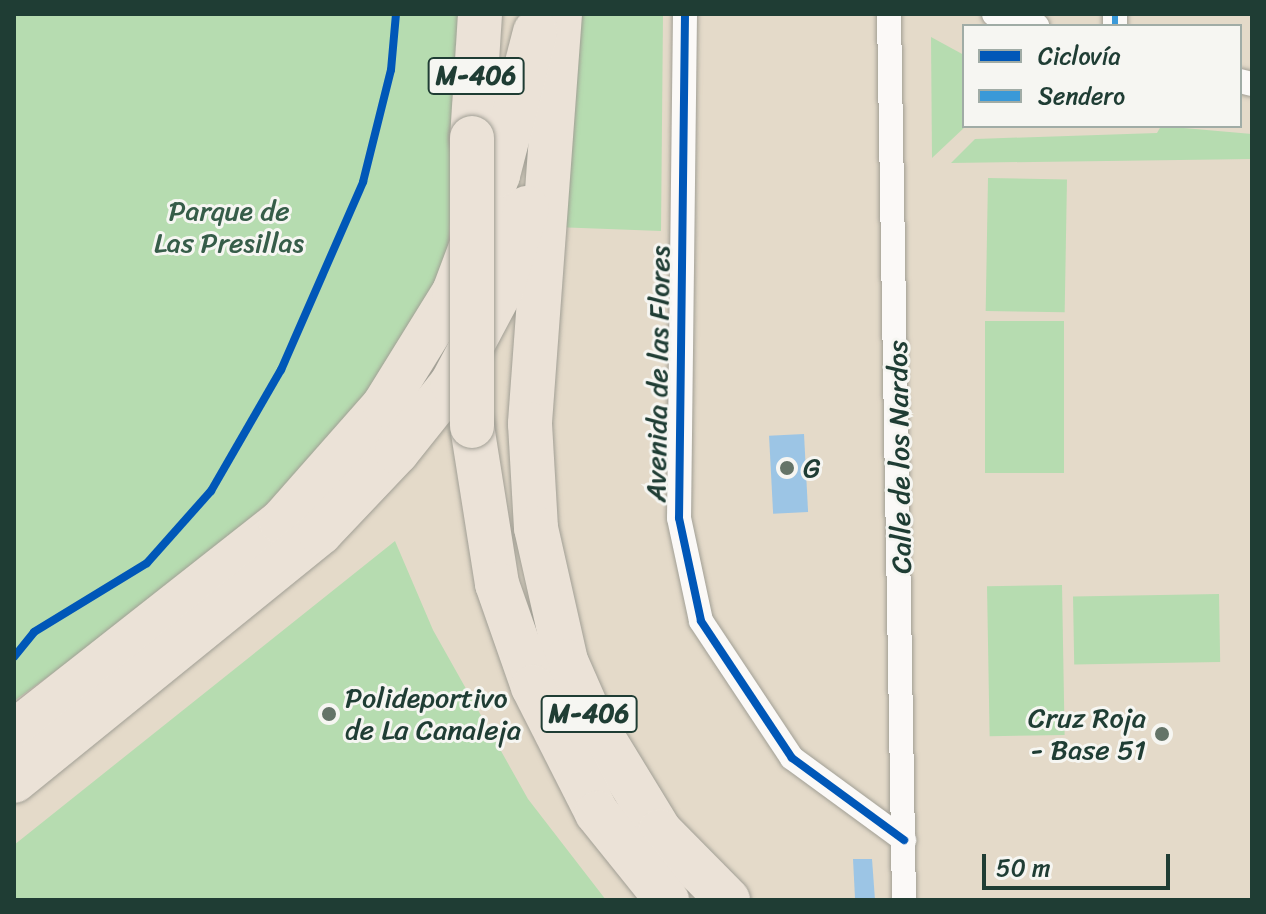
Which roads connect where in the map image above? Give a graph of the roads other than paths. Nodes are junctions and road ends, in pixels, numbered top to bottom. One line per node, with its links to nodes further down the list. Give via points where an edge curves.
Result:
1 (480, 14): 12 (highway, M-406, bridge, via 472,138 472,426 494,570 533,687 597,813)
2 (538, 14): 9 (highway, via 498,175 454,292 384,405 281,522)
3 (560, 14): 8 (highway, M-406)
4 (685, 14): 11 (street, Avenida de las Flores, via 679,518 701,621 792,758)
5 (889, 14): 11 (street, Calle de los Nardos)
6 (994, 14): 7 (street)
7 (1030, 24)
8 (547, 145): 10 (highway, via 501,291 452,383 397,452 320,533); 13 (highway, M-406, via 532,488 566,661 644,808)
9 (14, 732)
10 (14, 781)
11 (904, 840): 14 (street, Calle de los Nardos)
12 (667, 900)
13 (728, 900)
14 (904, 900)

